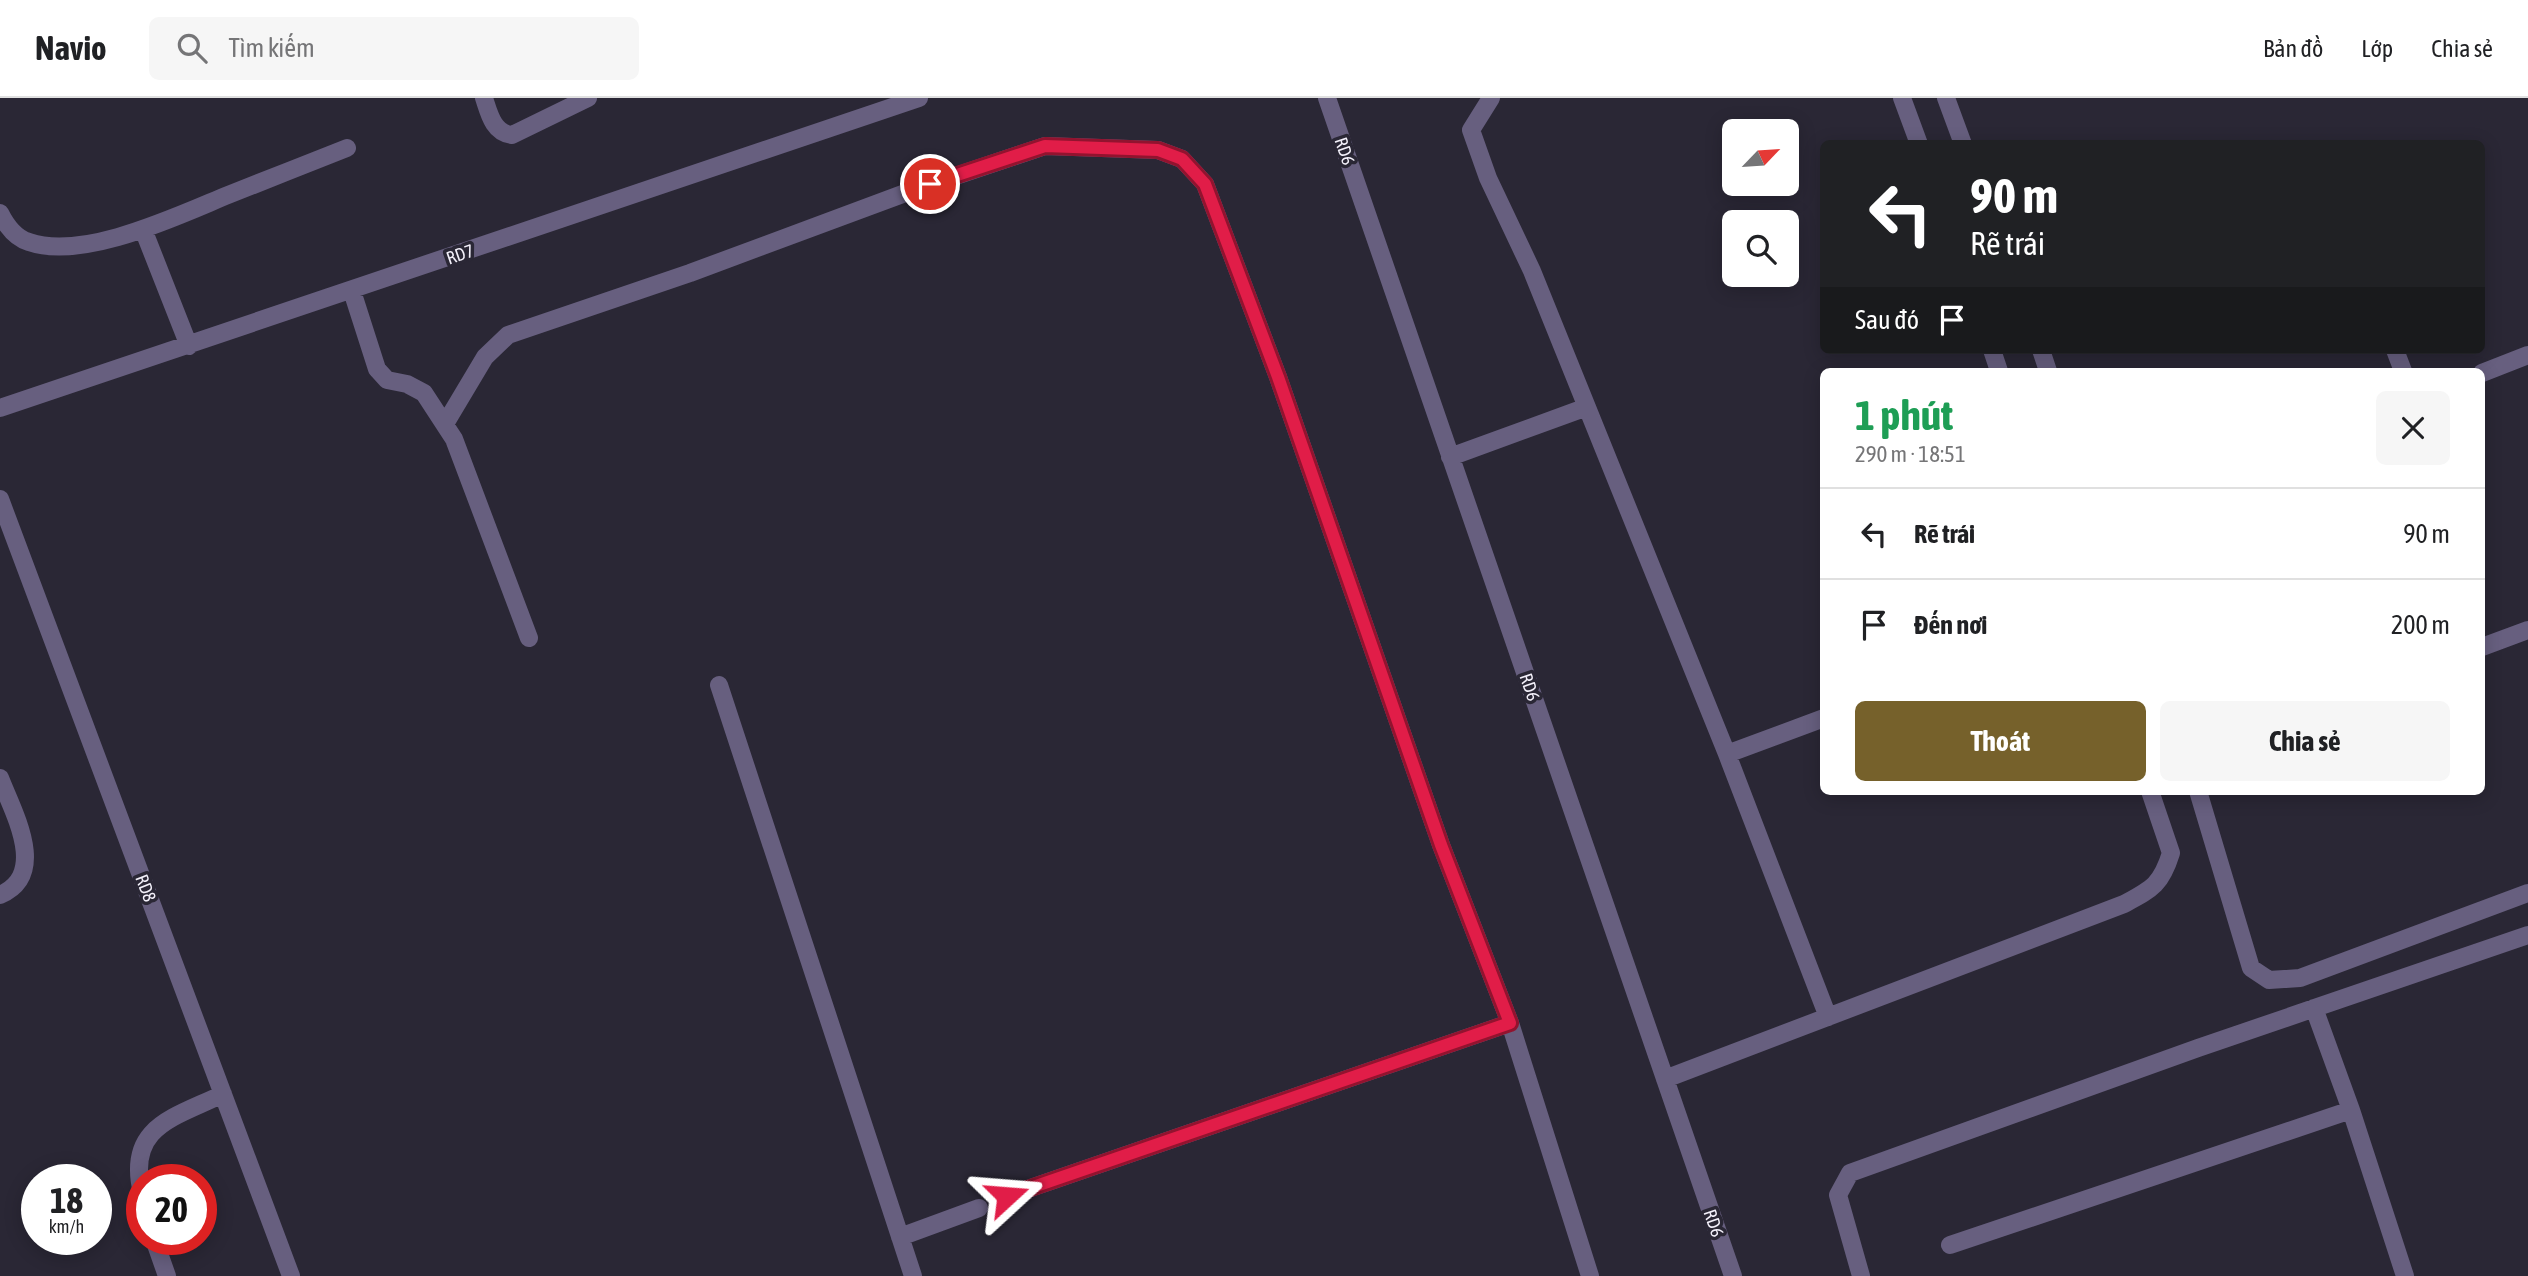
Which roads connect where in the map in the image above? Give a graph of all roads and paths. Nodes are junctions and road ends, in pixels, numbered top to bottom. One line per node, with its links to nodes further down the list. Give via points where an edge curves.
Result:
1 (484, 98): 2 (lane, via 496,127 512,135)
2 (588, 98)
3 (919, 98): 8 (lane, RD7)
4 (1327, 98): 21 (lane, RD6)
5 (1491, 98): 18 (lane, via 1471,130)
6 (1902, 98): 9 (lane)
7 (1946, 98): 10 (lane)
8 (882, 104): 14 (lane, RD7)
9 (1918, 140)
10 (1962, 140)
11 (347, 148): 13 (lane)
12 (0, 213): 13 (lane, via 27,242 52,247 102,241)
13 (144, 229): 15 (lane)
14 (352, 290): 15 (lane, RD7); 20 (lane, via 377,369 387,380 425,393)
15 (189, 346): 19 (lane, RD7)
16 (2528, 355): 17 (lane)
17 (2485, 372)
18 (1587, 407): 21 (lane); 28 (lane)
19 (0, 408)
20 (445, 424): 24 (lane); 37 (lane, via 485,357 508,335 1045,146 1158,150 1182,159 1205,184 1278,377 1441,845)
21 (1450, 457): 38 (lane, RD6)
22 (0, 499): 39 (lane, RD8)
23 (2528, 630): 25 (lane)
24 (529, 638)
25 (2485, 647)
26 (719, 685): 44 (lane)
27 (1820, 719): 28 (lane)
28 (1727, 754): 36 (lane)
29 (0, 778): 33 (lane, via 26,857 22,874)
30 (2151, 795): 36 (lane, via 2171,853 2159,884 2124,904)
31 (2199, 795): 32 (lane, via 2250,968 2269,979 2300,978)
32 (2528, 893)
33 (0, 895)
34 (2528, 935): 35 (lane)
35 (2314, 1008): 40 (lane); 52 (lane, via 1850,1173 1838,1195)
36 (1828, 1017): 38 (lane)
37 (1510, 1023): 42 (lane); 50 (lane)
38 (1665, 1079): 51 (lane, RD6)
39 (223, 1094): 41 (lane, via 155,1127 142,1147); 48 (lane, RD8)
40 (2351, 1110): 45 (lane); 53 (lane)
41 (140, 1164)
42 (1007, 1196)
43 (979, 1208): 44 (lane)
44 (900, 1237): 49 (lane)
45 (1950, 1245)
46 (159, 1255): 47 (lane)
47 (166, 1276)
48 (291, 1276)
49 (913, 1276)
50 (1590, 1276)
51 (1733, 1276)
52 (1861, 1276)
53 (2405, 1276)

